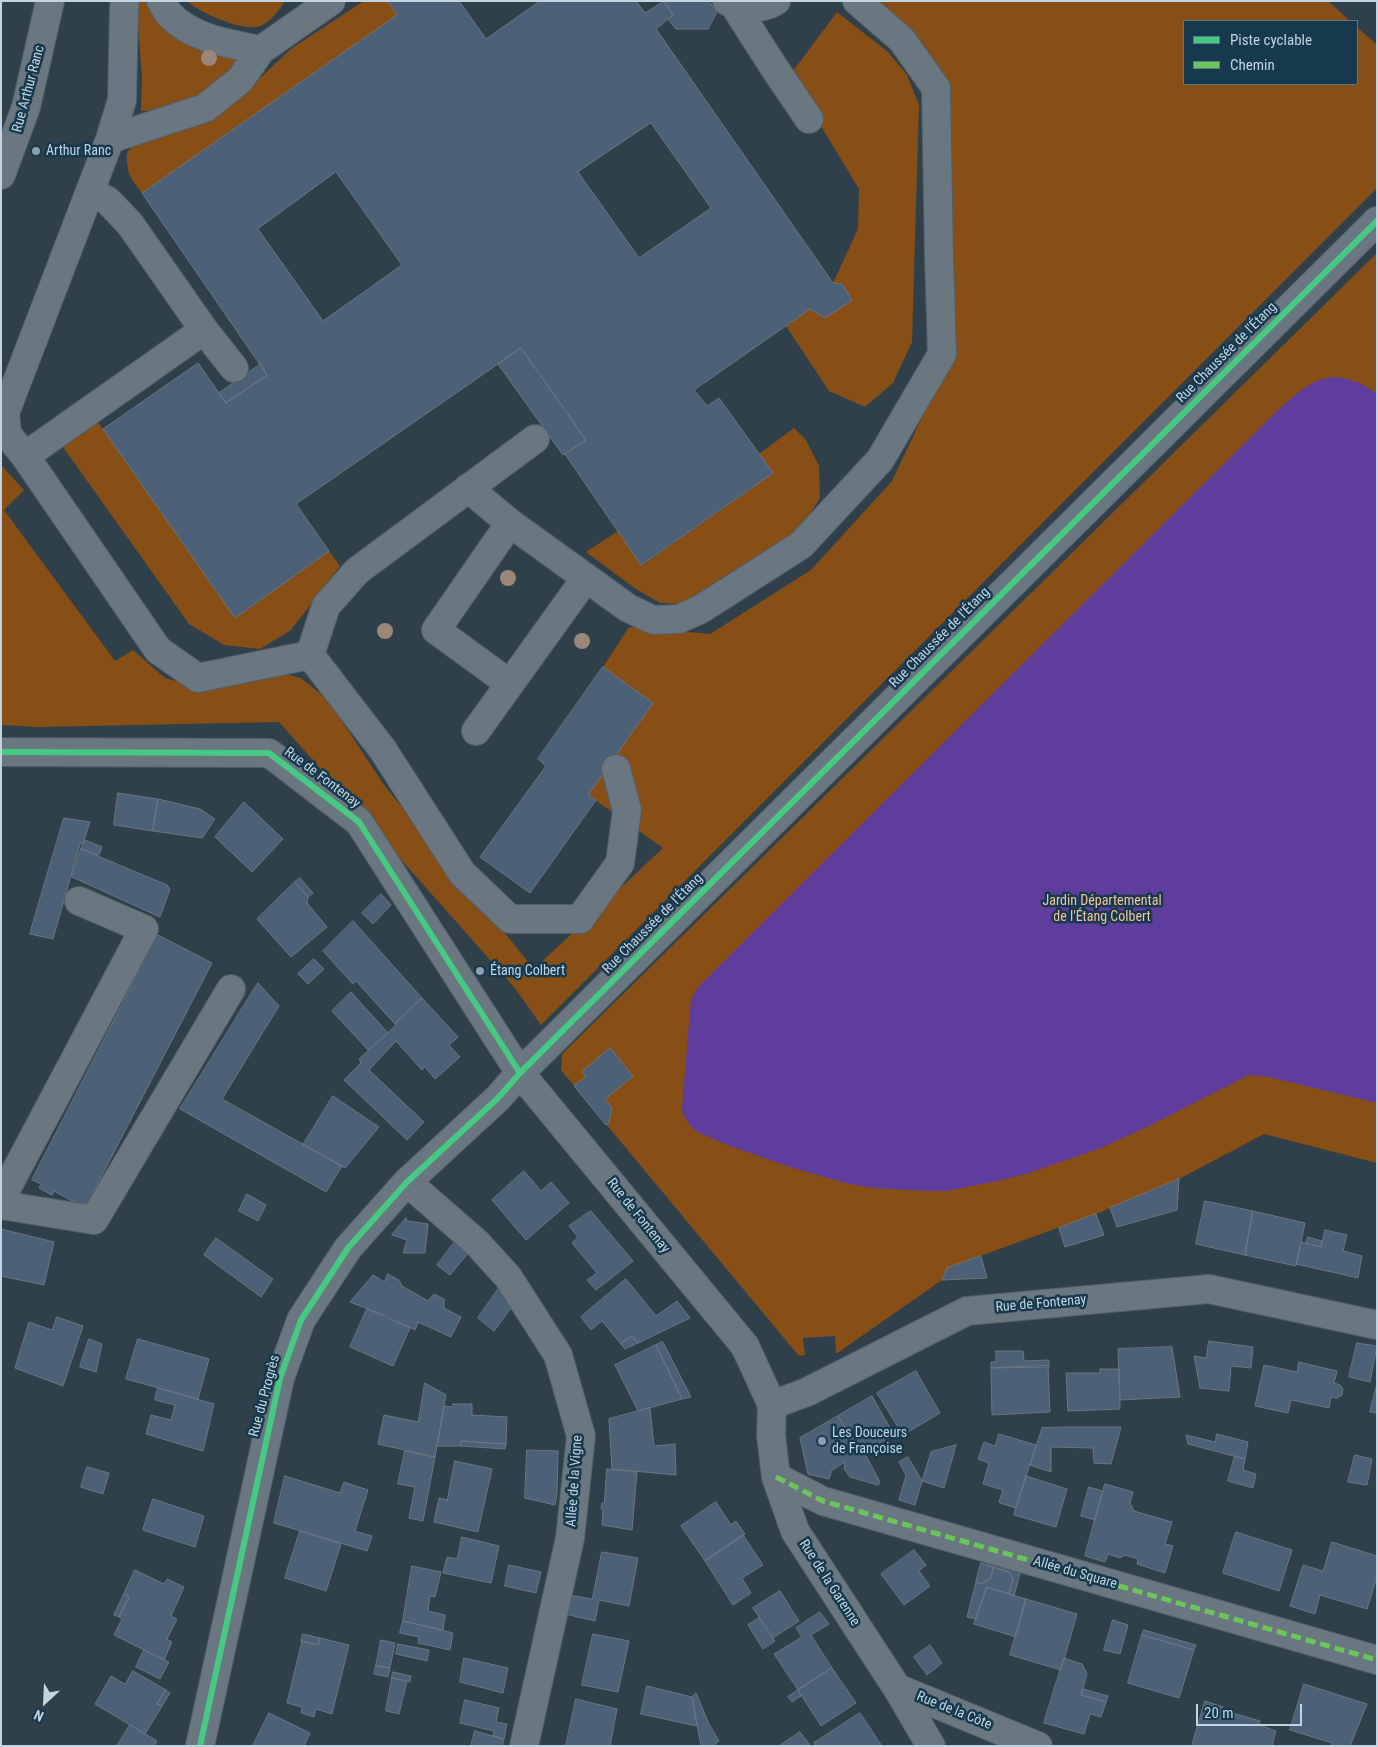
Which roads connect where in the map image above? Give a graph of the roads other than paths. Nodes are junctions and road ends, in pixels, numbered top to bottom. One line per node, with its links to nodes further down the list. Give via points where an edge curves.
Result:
1 (50, 1): 11 (street, Rue Arthur Ranc, via 26,107)
2 (126, 1): 10 (street, via 122,100)
3 (162, 1): 8 (street, via 170,14 193,32 227,44)
4 (331, 1): 8 (street)
5 (776, 1): 7 (street, via 752,8)
6 (857, 1): 20 (street, via 902,40 936,88 942,354 880,460 801,544 701,610 679,619 653,620 628,608)
7 (730, 3): 9 (street)
8 (261, 50): 10 (street, via 240,80 205,108)
9 (810, 119)
10 (110, 139): 12 (street)
11 (1, 175)
12 (90, 191): 14 (street, via 108,201 130,224); 17 (street, via 5,413 7,434)
13 (1377, 221): 28 (street, Rue Chaussée de l'Étang)
14 (204, 330): 15 (street); 17 (street)
15 (234, 368)
16 (535, 439): 18 (street)
17 (26, 456): 21 (street, via 158,650 198,678)
18 (468, 488): 19 (street); 21 (street, via 357,571 326,606)
19 (510, 523): 20 (street); 22 (street, via 436,630)
20 (586, 578): 22 (street)
21 (310, 655): 25 (street, via 383,750 462,873 510,920 580,919 620,863 627,810)
22 (510, 684): 23 (street)
23 (476, 731)
24 (1, 752): 28 (street, Rue de Fontenay, via 269,753 359,822)
25 (616, 769)
26 (79, 901): 30 (street, via 144,929)
27 (231, 989): 31 (street, via 94,1220)
28 (520, 1073): 29 (street, Rue du Progrès, via 498,1098); 33 (street, Rue de Fontenay, via 745,1346)
29 (407, 1182): 37 (street, Rue du Progrès, via 348,1248 301,1320 280,1378); 38 (street, Allée de la Vigne, via 477,1243 508,1277 558,1355 580,1436 570,1538)
30 (1, 1199)
31 (1, 1205)
32 (1377, 1325): 33 (street, Rue de Fontenay, via 1209,1289 967,1311 807,1392)
33 (772, 1405): 34 (street, Rue de la Garenne, via 771,1435)
34 (776, 1477): 35 (street, Allée du Square, via 823,1500); 36 (street, Rue de la Garenne, via 795,1531)
35 (1377, 1660)
36 (897, 1688): 39 (street, Rue de la Garenne); 40 (street, Rue de la Côte)
37 (200, 1746)
38 (524, 1746)
39 (931, 1746)
40 (1038, 1746)

